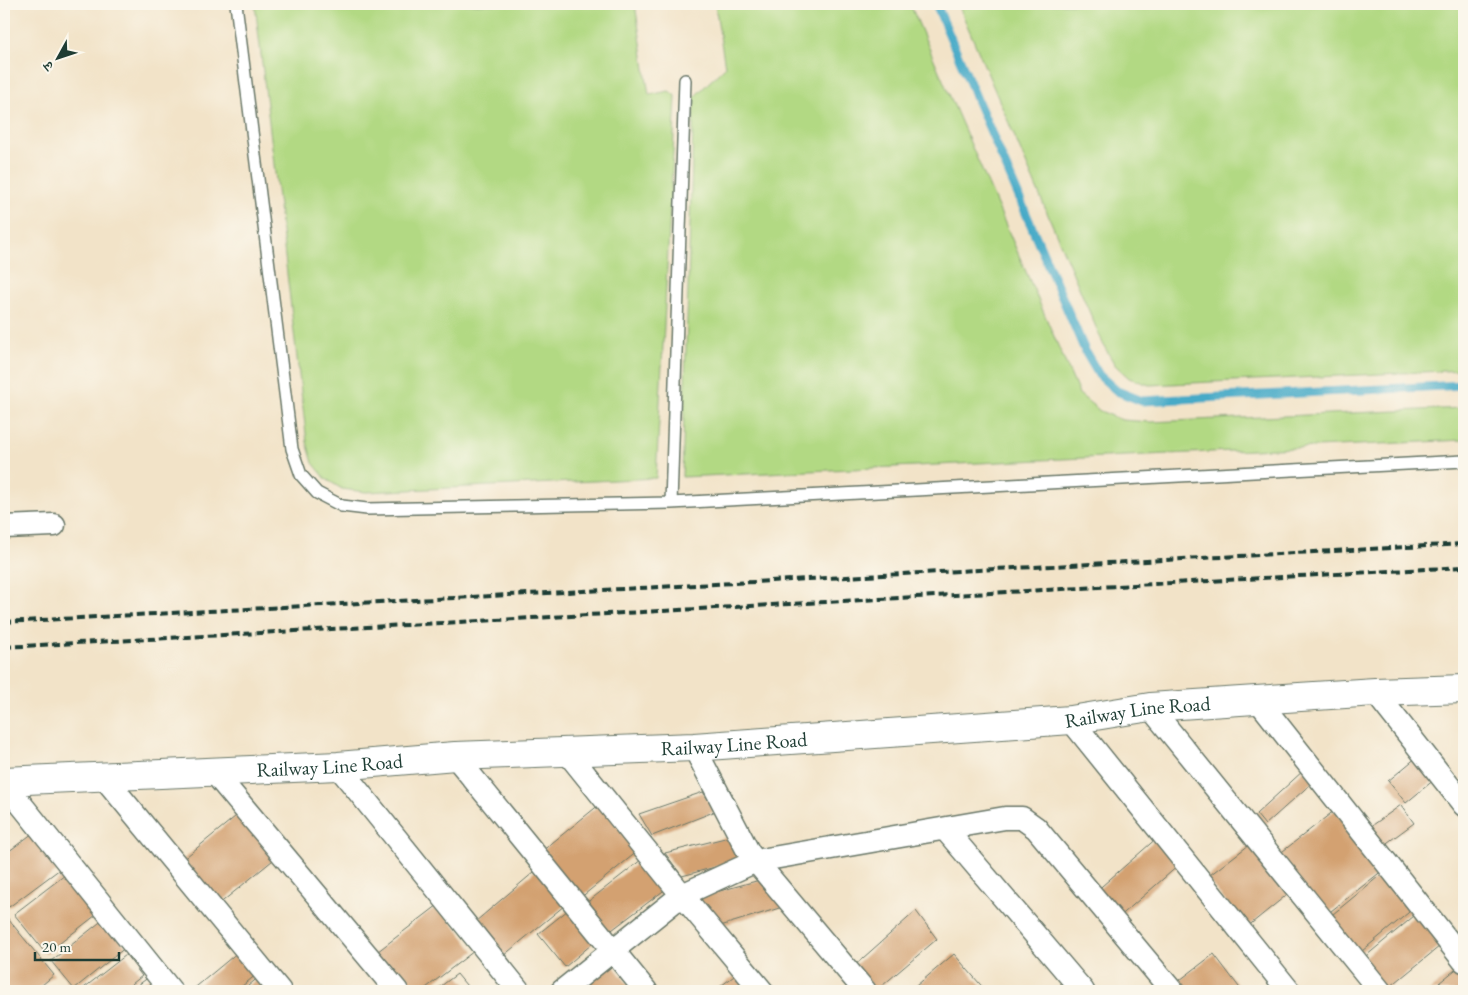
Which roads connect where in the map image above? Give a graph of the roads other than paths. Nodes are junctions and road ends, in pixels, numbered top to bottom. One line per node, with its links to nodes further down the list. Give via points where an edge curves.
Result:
1 (236, 4): 4 (lane, via 292,449 301,475 317,493 342,506 367,509)
2 (684, 80): 4 (lane)
3 (1464, 461): 4 (lane)
4 (670, 503)
5 (54, 525): 6 (street)
6 (4, 527)
7 (1464, 689): 8 (street, Railway Line Road)
8 (1375, 692): 9 (street, Railway Line Road); 19 (street)
9 (1258, 700): 10 (street, Railway Line Road); 24 (street)
10 (1150, 707): 11 (street, Railway Line Road); 36 (street)
11 (1071, 720): 12 (street, Railway Line Road); 35 (street)
12 (694, 747): 13 (street, Railway Line Road); 21 (street)
13 (567, 752): 14 (street, Railway Line Road); 22 (street)
14 (455, 756): 15 (street, Railway Line Road); 23 (street)
15 (338, 766): 16 (street, Railway Line Road); 28 (street)
16 (213, 771): 17 (street, Railway Line Road); 27 (street)
17 (102, 776): 18 (street, Railway Line Road); 26 (street)
18 (4, 782): 25 (street)
19 (1464, 805)
20 (945, 829): 21 (street); 33 (street); 34 (street, via 1022,818 1036,828)
21 (756, 861): 22 (street); 32 (street)
22 (682, 895): 23 (street); 31 (street)
23 (612, 950): 29 (street); 30 (street)
24 (1464, 961)
25 (171, 991)
26 (280, 991)
27 (396, 991)
28 (519, 991)
29 (562, 991)
30 (646, 991)
31 (762, 991)
32 (865, 991)
33 (1083, 991)
34 (1172, 991)
35 (1289, 991)
36 (1380, 991)

